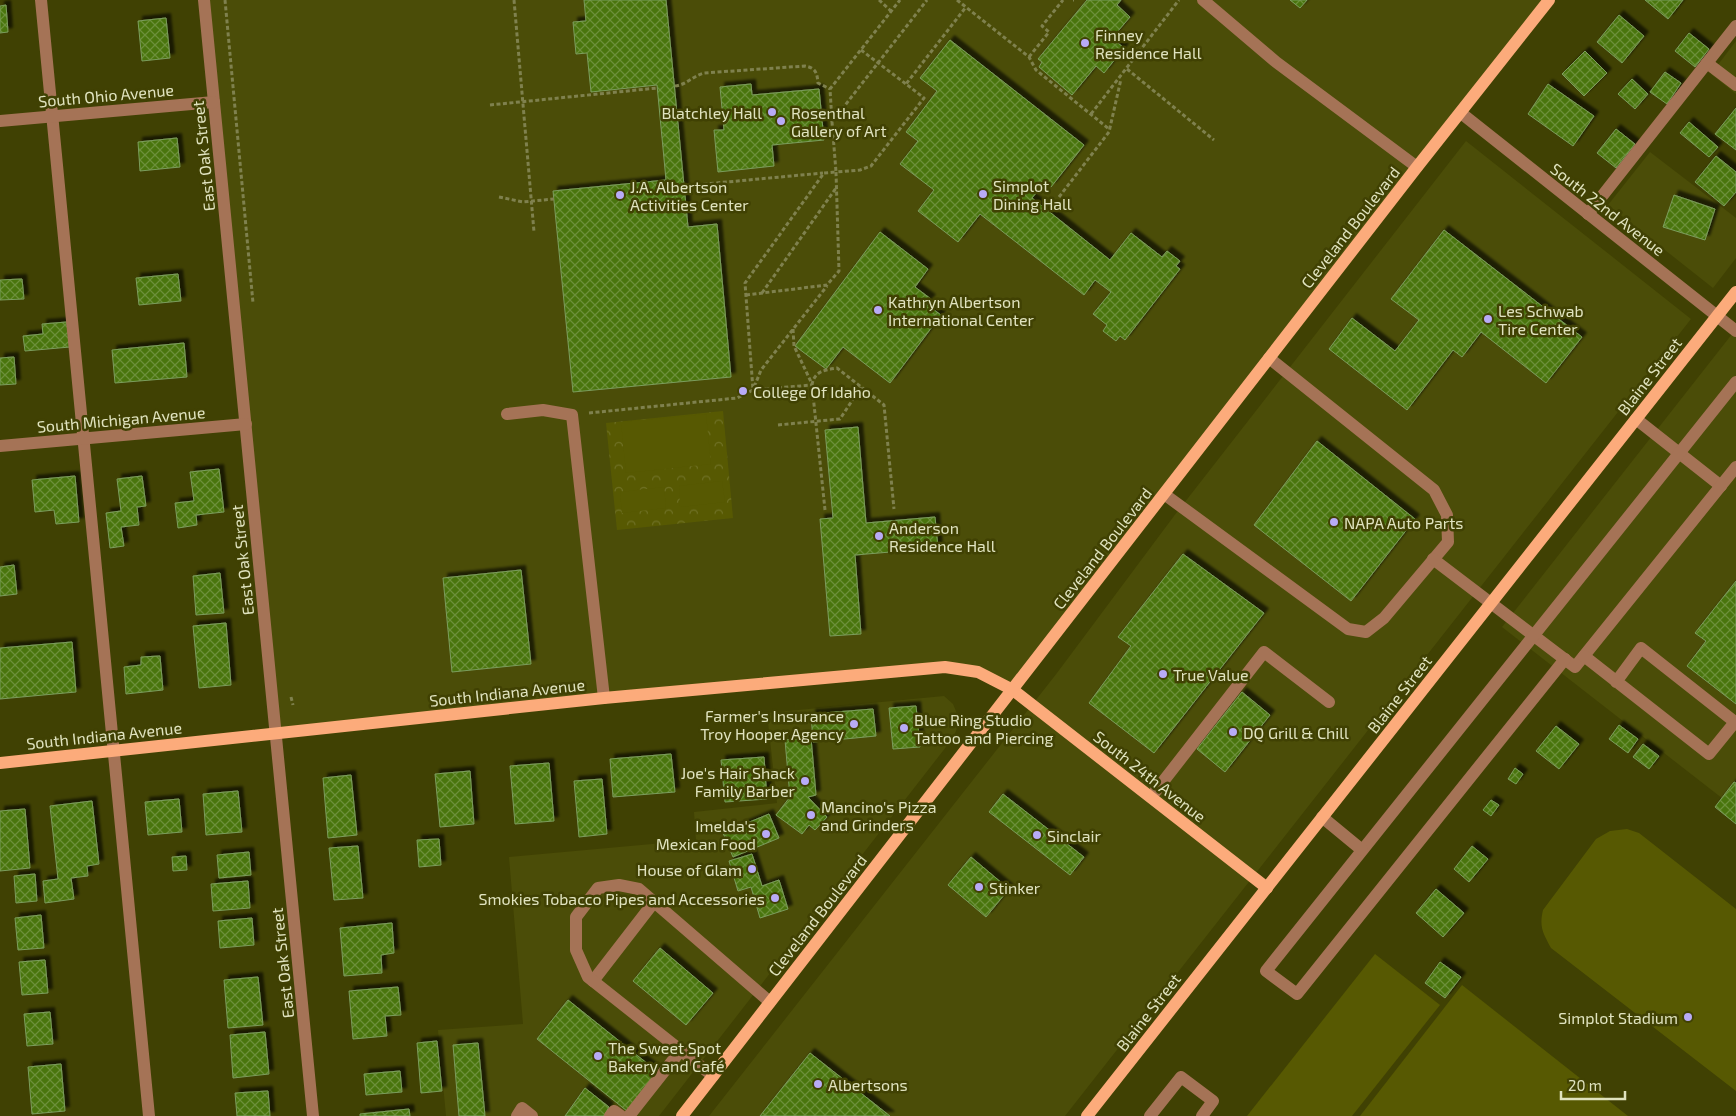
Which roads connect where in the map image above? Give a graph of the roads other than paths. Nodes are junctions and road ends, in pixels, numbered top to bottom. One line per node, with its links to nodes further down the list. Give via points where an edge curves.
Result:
1 (41, 0): 10 (street)
2 (204, 0): 8 (street, East Oak Street)
3 (1203, 0): 12 (street, via 1276,62)
4 (1549, 0): 9 (main road, Cleveland Boulevard)
5 (1736, 26): 6 (street)
6 (1707, 63): 7 (street); 13 (street)
7 (1736, 85)
8 (214, 102): 10 (street, South Ohio Avenue); 21 (street, East Oak Street)
9 (1461, 113): 12 (main road, Cleveland Boulevard); 13 (street, South 22nd Avenue)
10 (52, 116): 11 (street, South Ohio Avenue); 22 (street)
11 (0, 121)
12 (1417, 167): 17 (main road, Cleveland Boulevard)
13 (1588, 214): 15 (street, South 22nd Avenue)
14 (1736, 292): 15 (main road, Blaine Street)
15 (1717, 316): 16 (street, South 22nd Avenue); 20 (main road, Blaine Street)
16 (1736, 331)
17 (1269, 358): 27 (main road, Cleveland Boulevard); 28 (street, via 1434,490 1447,515 1448,542)
18 (1736, 382): 24 (street)
19 (507, 414): 35 (street, via 543,410 572,415)
20 (1636, 419): 24 (street); 29 (main road, Blaine Street)
21 (246, 424): 22 (street, South Michigan Avenue); 37 (street, East Oak Street)
22 (84, 438): 23 (street, South Michigan Avenue); 38 (street)
23 (0, 446)
24 (1678, 454): 26 (street); 30 (street)
25 (1736, 467): 26 (street)
26 (1721, 486): 31 (street)
27 (1164, 494): 28 (street, via 1348,630 1366,632 1384,618); 34 (main road, Cleveland Boulevard)
28 (1433, 559): 29 (street)
29 (1491, 603): 30 (street); 41 (main road, Blaine Street)
30 (1533, 635): 32 (street); 42 (street)
31 (1584, 656): 32 (street, via 1575,667); 33 (street)
32 (1565, 659): 42 (street, via 1297,994 1266,971)
33 (1616, 682): 33 (street, via 1709,754 1735,722 1641,648)
34 (1013, 690): 35 (main road, South Indiana Avenue, via 978,672 945,667); 40 (main road, South 24th Avenue); 46 (main road, Cleveland Boulevard)
35 (604, 698): 37 (main road, South Indiana Avenue)
36 (1330, 702): 40 (street, via 1264,652)
37 (276, 733): 38 (main road, South Indiana Avenue); 50 (street, East Oak Street)
38 (114, 750): 39 (main road, South Indiana Avenue); 49 (street)
39 (0, 763)
40 (1150, 797): 43 (main road, South 24th Avenue)
41 (1322, 817): 42 (street); 43 (main road, Blaine Street)
42 (1362, 850)
43 (1267, 888): 57 (main road, Blaine Street)
44 (654, 902): 45 (street); 45 (street, via 639,890 619,884 598,888 576,917 576,950); 46 (street)
45 (593, 981): 47 (street)
46 (770, 1002): 48 (main road, Cleveland Boulevard)
47 (680, 1050): 48 (street); 55 (street)
48 (713, 1076): 56 (main road, Cleveland Boulevard)
49 (149, 1116)
50 (313, 1116)
51 (517, 1116): 52 (street, via 522,1108)
52 (532, 1116)
53 (610, 1116): 54 (street, via 614,1111)
54 (621, 1116)
55 (629, 1116)
56 (682, 1116)
57 (1087, 1116)
58 (1150, 1116): 59 (street, via 1181,1077 1213,1101)
59 (1202, 1116)

